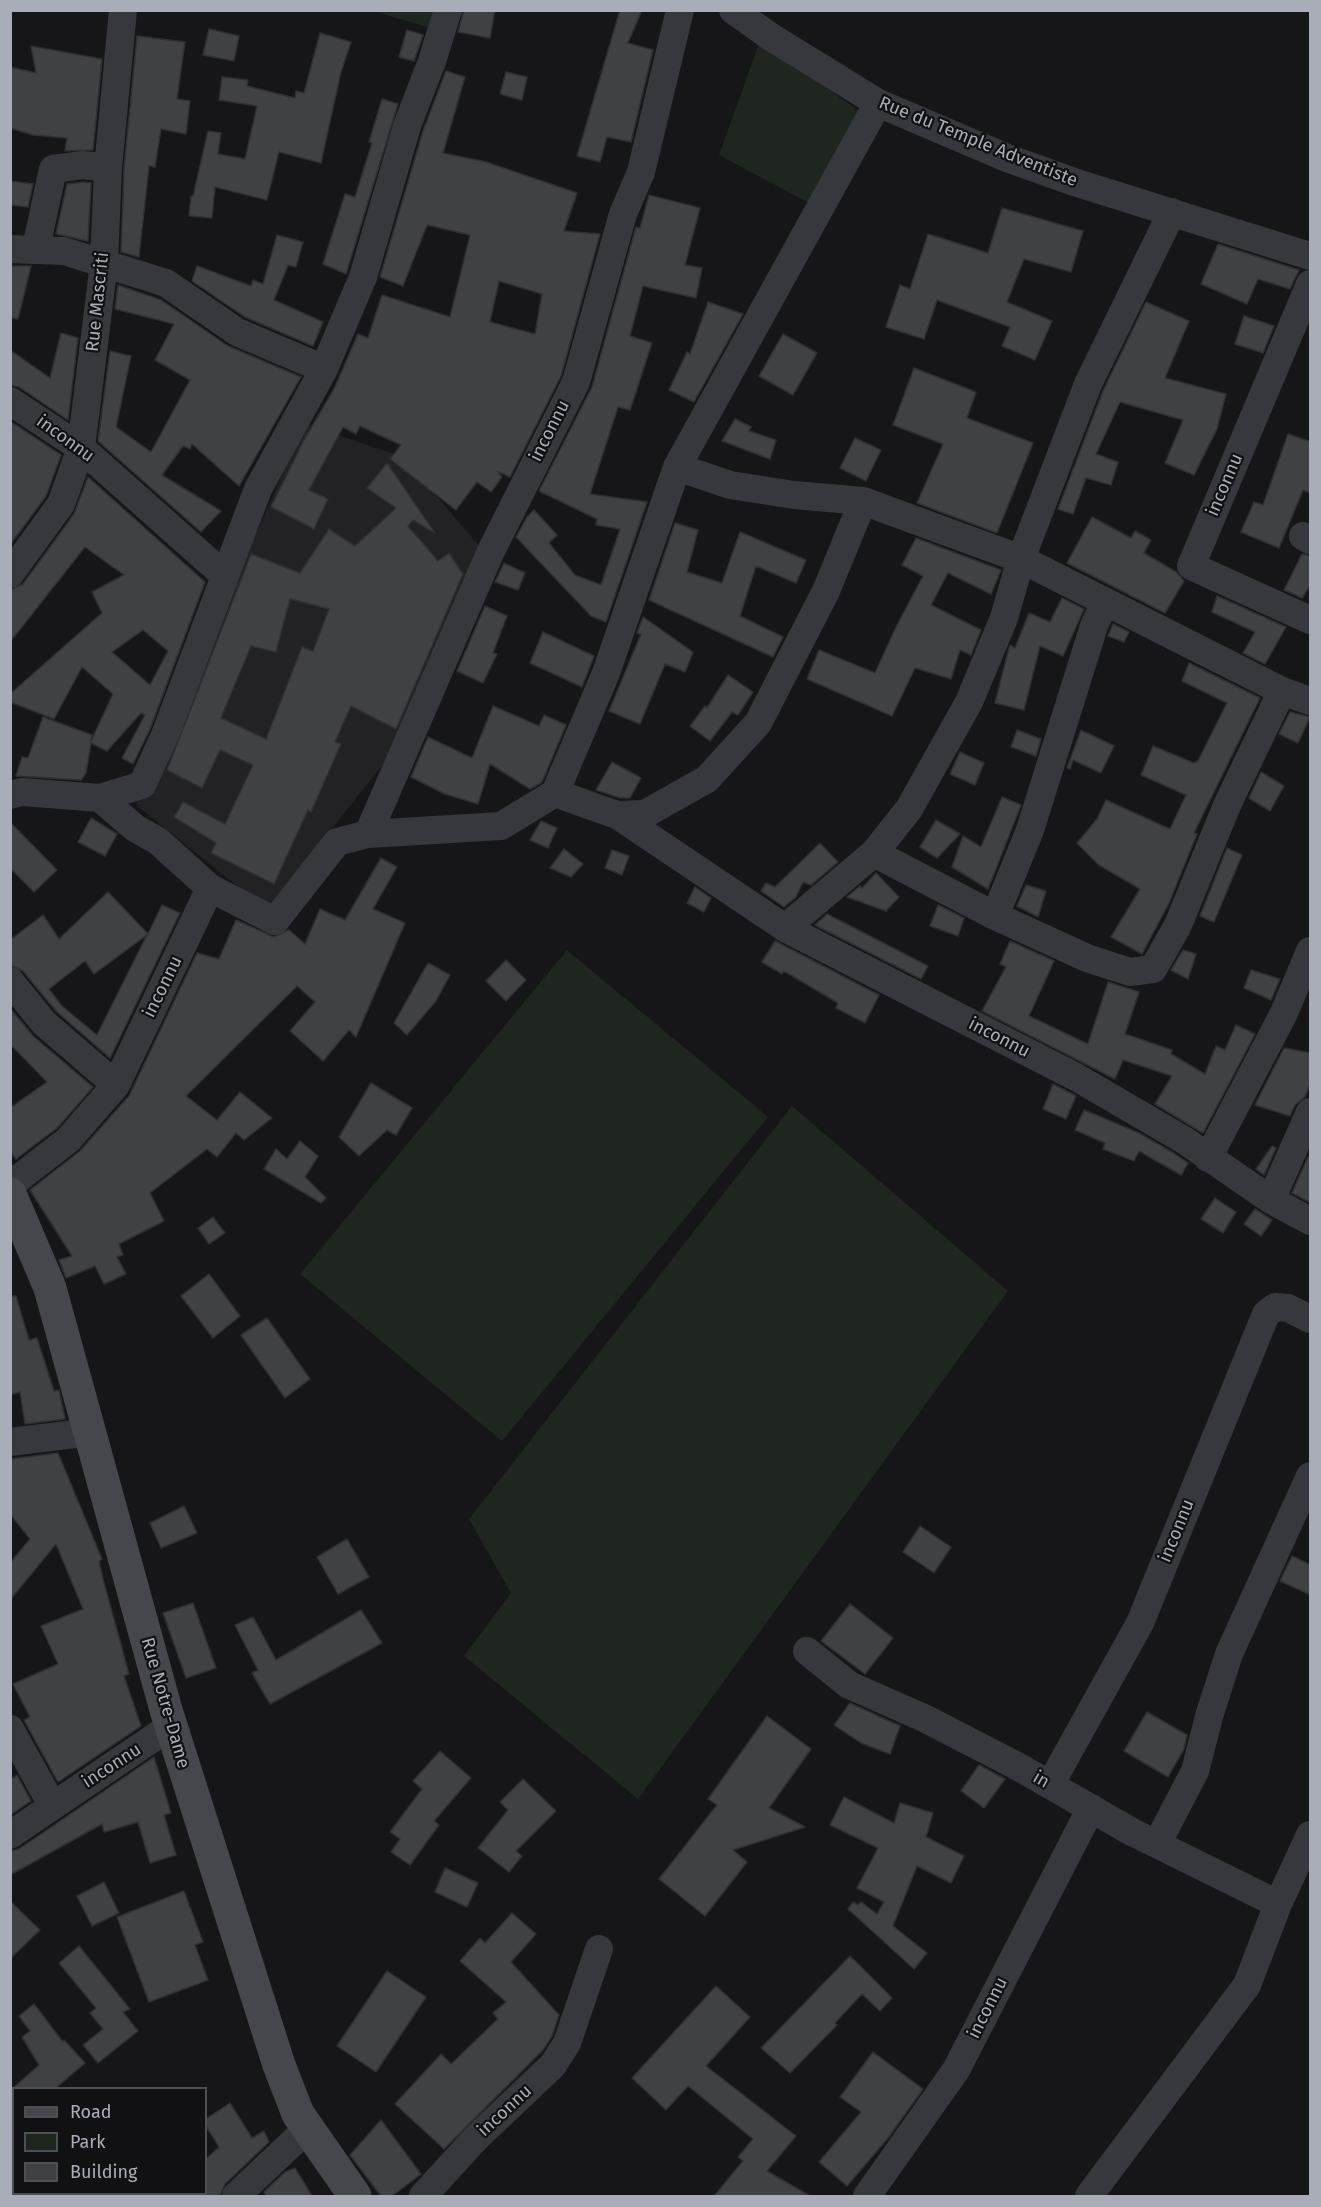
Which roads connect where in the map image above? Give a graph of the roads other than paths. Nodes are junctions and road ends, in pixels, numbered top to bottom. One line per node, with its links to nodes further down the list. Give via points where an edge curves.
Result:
1 (123, 10): 6 (street, Rue Mascriti)
2 (448, 10): 12 (street, via 407,126 363,277)
3 (680, 10): 28 (street, inconnu, via 641,172 624,214 576,382 491,551)
4 (733, 10): 5 (street, Rue du Temple Adventiste)
5 (878, 103): 7 (street, Rue du Temple Adventiste, via 1007,158); 15 (street)
6 (108, 168): 8 (street, via 83,165 53,169); 10 (street, Rue Mascriti)
7 (1172, 212): 9 (street, Rue du Temple Adventiste); 17 (street, via 1088,384)
8 (23, 248): 10 (street, via 64,251)
9 (1311, 256)
10 (104, 263): 12 (street, via 166,283 237,332); 14 (street, Rue Mascriti)
11 (1311, 284): 21 (street, inconnu, via 1191,566)
12 (324, 369): 19 (street, via 258,489)
13 (10, 401): 14 (street, inconnu)
14 (81, 448): 18 (street, Rue Mascriti, via 61,504); 19 (street, inconnu)
15 (677, 467): 16 (street, via 730,485); 24 (street, via 606,673)
16 (863, 501): 17 (street); 27 (street, inconnu, via 826,591 758,723 707,779 645,813)
17 (1021, 559): 20 (street); 29 (street, via 1004,618 969,702 909,809)
18 (10, 574)
19 (224, 575): 26 (street, via 165,735 142,785)
20 (1105, 602): 22 (street); 31 (street, via 1030,830)
21 (1311, 620)
22 (1282, 691): 23 (street); 31 (street, via 1228,803 1178,925 1153,969 1130,972 1087,958)
23 (1311, 701)
24 (555, 794): 27 (street, inconnu); 28 (street, via 501,826)
25 (10, 795): 26 (street, via 22,792)
26 (100, 798): 30 (street)
27 (617, 816): 32 (street, inconnu)
28 (368, 834): 30 (street, via 336,842 275,921)
29 (874, 853): 31 (street); 32 (street)
30 (210, 888): 35 (street, inconnu)
31 (995, 916)
32 (784, 928): 37 (street, inconnu, via 1076,1077)
33 (1311, 951): 37 (street, via 1284,1012)
34 (10, 981): 35 (street, via 45,1023)
35 (116, 1085): 38 (street, inconnu, via 68,1140)
36 (1311, 1112): 40 (street)
37 (1208, 1158): 40 (street, inconnu)
38 (10, 1185)
39 (10, 1194): 43 (street, Rue Notre-Dame, via 47,1278)
40 (1271, 1200): 41 (street, inconnu)
41 (1311, 1221)
42 (1311, 1319): 49 (street, inconnu, via 1287,1308 1275,1307 1266,1314 1140,1623)
43 (91, 1432): 44 (street); 47 (street, Rue Notre-Dame)
44 (10, 1443)
45 (1311, 1476): 54 (street, via 1229,1654 1195,1771)
46 (807, 1651): 49 (street, in, via 849,1685 924,1718)
47 (171, 1726): 50 (street, inconnu); 57 (street, Rue Notre-Dame, via 263,2017 298,2114)
48 (10, 1729): 50 (street)
49 (1050, 1785): 51 (street, in)
50 (52, 1805): 53 (street, inconnu)
51 (1091, 1808): 54 (street, in); 61 (street, inconnu, via 956,2070)
52 (1311, 1835): 55 (street)
53 (10, 1836)
54 (1157, 1844): 55 (street, in)
55 (1278, 1904): 62 (street, via 1247,1985)
56 (598, 1949): 60 (street, inconnu, via 567,2043 553,2065 476,2138)
57 (308, 2128): 58 (street); 59 (street, Rue Notre-Dame)
58 (236, 2196)
59 (355, 2196)
60 (423, 2196)
61 (867, 2196)
62 (1089, 2196)

